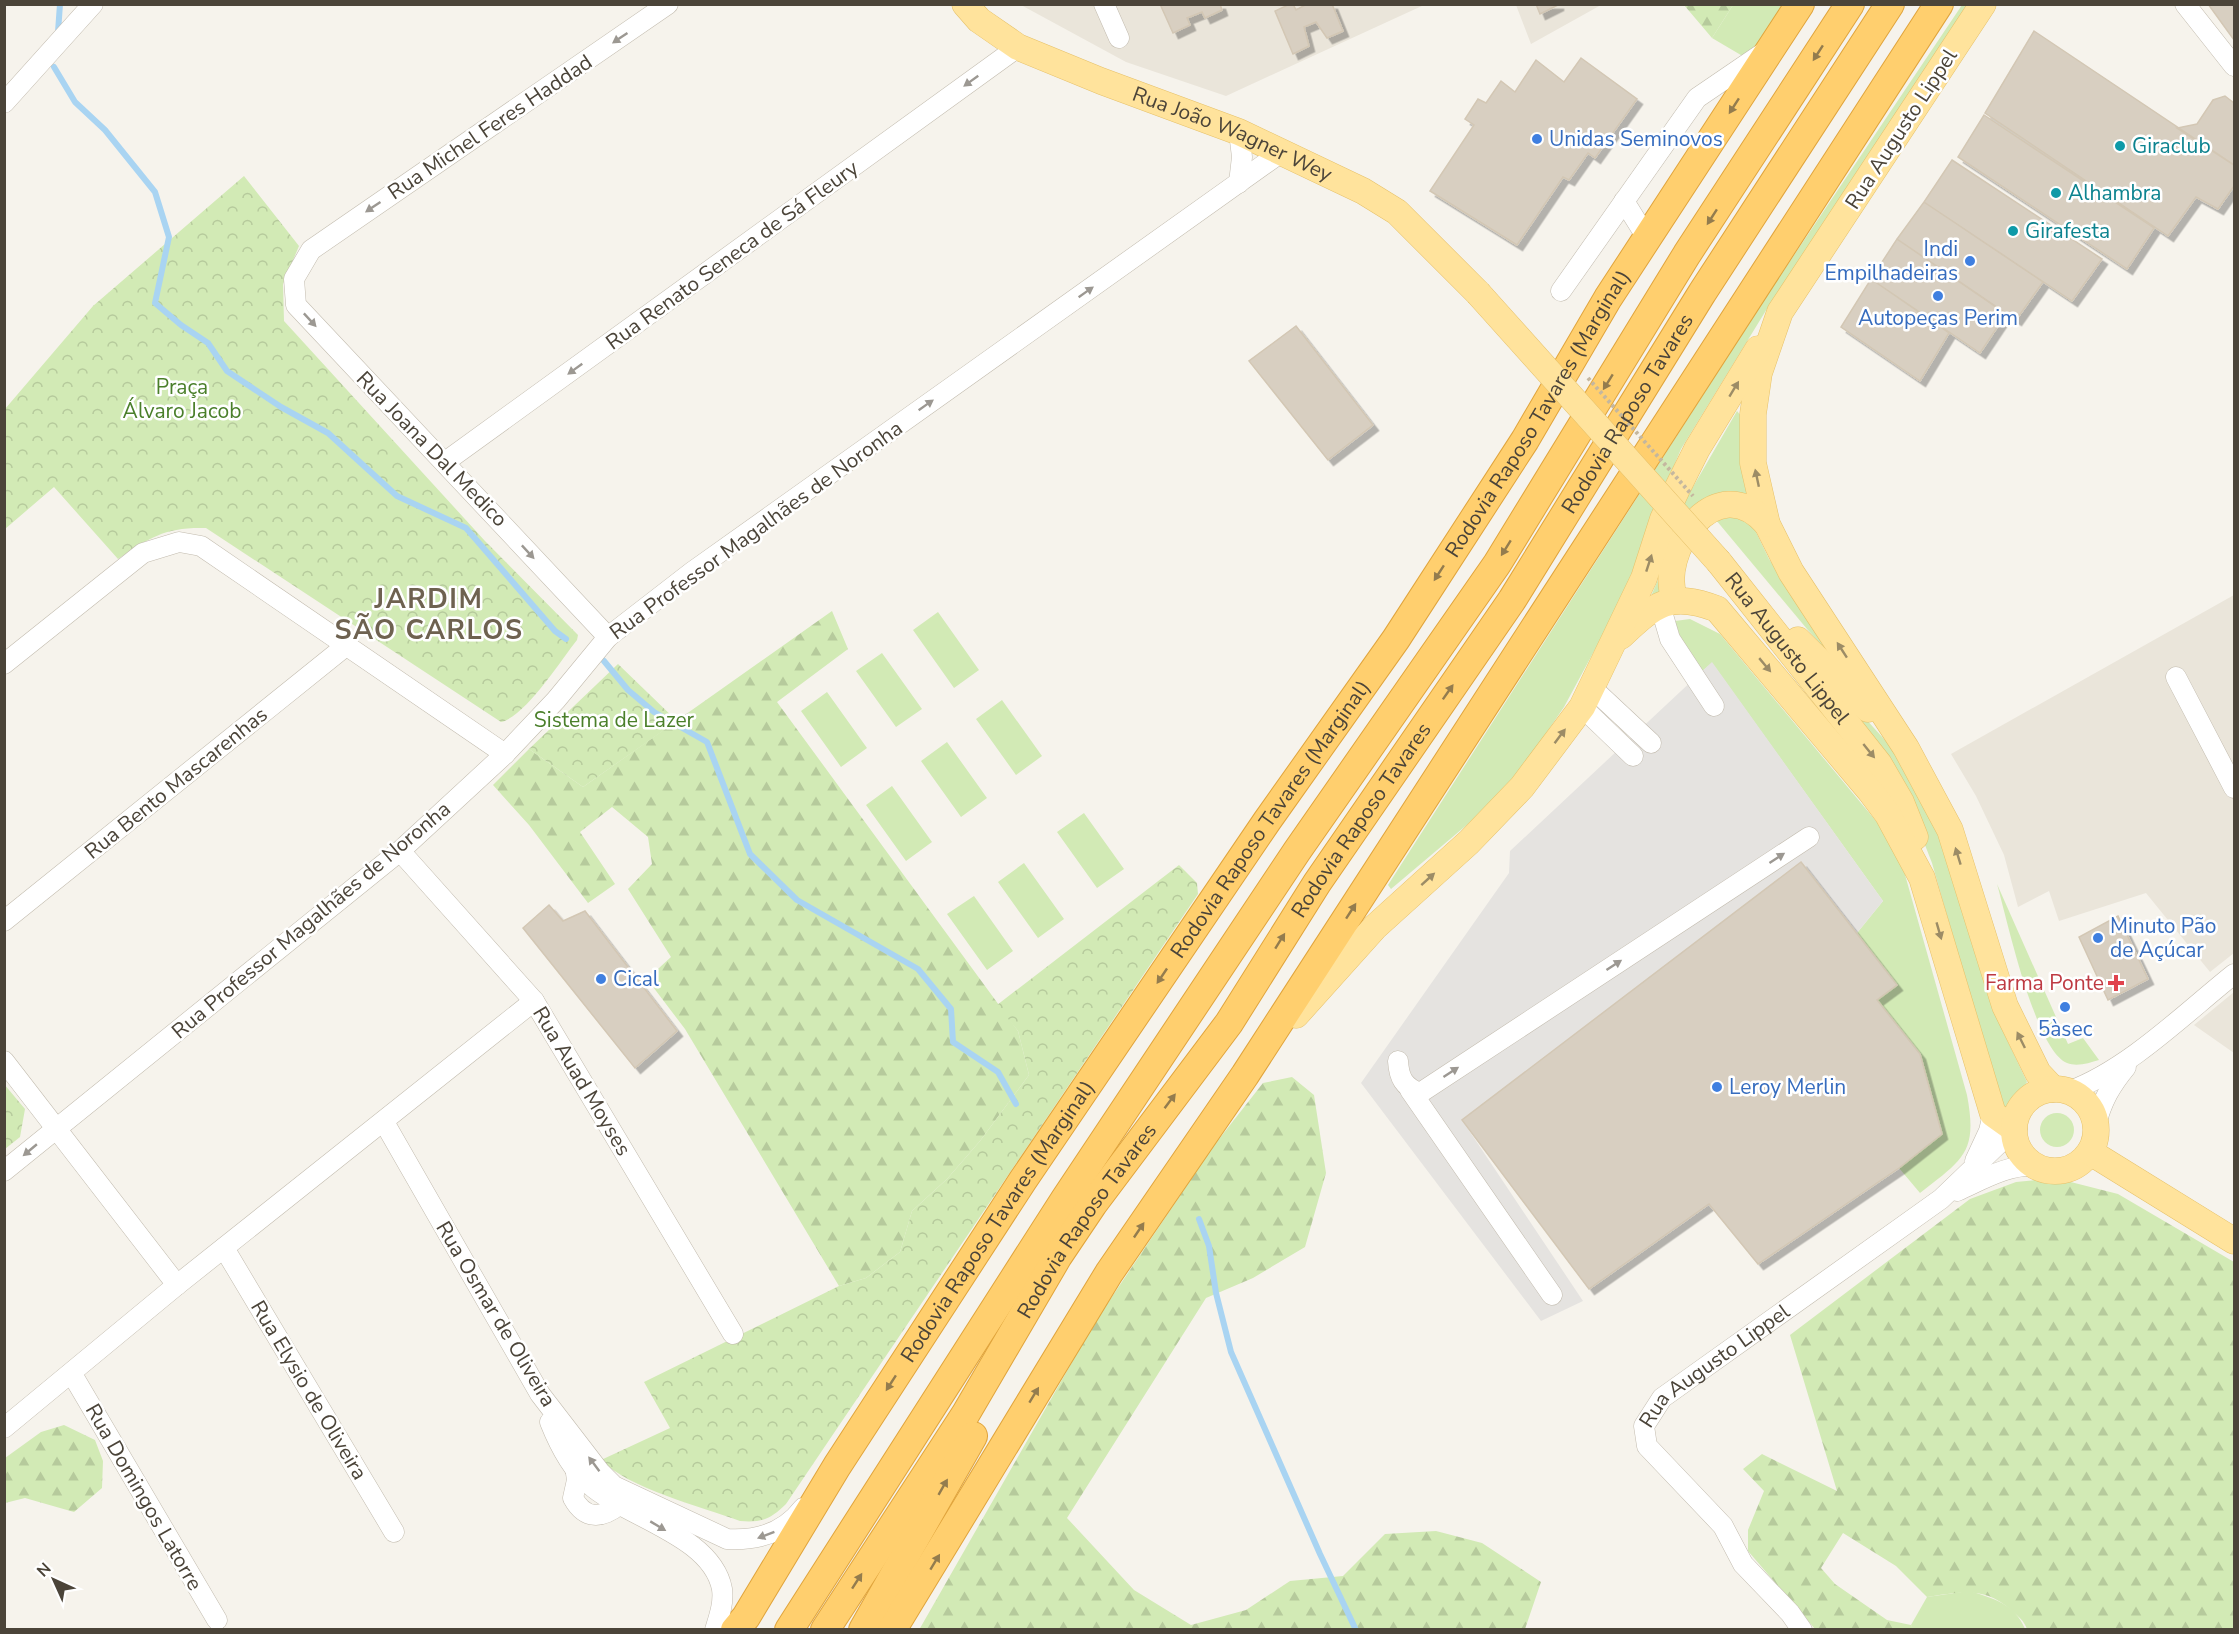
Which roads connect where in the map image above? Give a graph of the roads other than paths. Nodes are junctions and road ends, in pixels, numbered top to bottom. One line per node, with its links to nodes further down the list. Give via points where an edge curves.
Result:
1 (93, 4): 15 (street)
2 (668, 4): 21 (street, Rua Michel Feres Haddad, one-way to 21)
3 (965, 4): 13 (main road, Rua João Wagner Wey, via 979,20)
4 (1104, 4): 11 (street)
5 (1800, 4): 12 (highway, Rodovia Raposo Tavares (Marginal))
6 (1850, 4): 75 (highway, Rodovia Raposo Tavares, one-way to 75, via 1687,254 1497,564 1297,851 1065,1199)
7 (1890, 4): 61 (highway, Rodovia Raposo Tavares, one-way to 7, via 1228,1023 1317,883 1512,600 1702,293)
8 (1939, 4): 49 (highway, one-way to 8)
9 (1983, 4): 23 (main road, Rua Augusto Lippel)
10 (2185, 4): 14 (street)
11 (1119, 38)
12 (1773, 46): 19 (street, via 1697,98); 20 (highway, Rodovia Raposo Tavares (Marginal), one-way to 20)
13 (1018, 47): 16 (main road, Rua João Wagner Wey); 24 (street, Rua Renato Seneca de Sá Fleury, one-way to 24)
14 (2235, 66)
15 (4, 103)
16 (1239, 132): 17 (main road, Rua João Wagner Wey); 18 (street)
17 (1283, 151): 18 (street, Rua Professor Magalhães de Noronha); 26 (main road, Rua João Wagner Wey, bridge, via 1363,191 1397,213 1478,294)
18 (1239, 183): 28 (street, Rua Professor Magalhães de Noronha, one-way to 18, via 692,572)
19 (1624, 201): 20 (street); 22 (street)
20 (1647, 238): 70 (highway, Rodovia Raposo Tavares (Marginal), one-way to 70, via 1525,440 1396,639 1023,1180)
21 (311, 250): 24 (street, Rua Joana Dal Medico, one-way to 24, via 294,279 296,305)
22 (1560, 291)
23 (1780, 312): 25 (main road, Rua Augusto Lippel, one-way to 23, via 1753,463 1754,414 1759,373); 29 (main road, one-way to 23, via 1687,469)
24 (446, 462): 28 (street, Rua Joana Dal Medico, one-way to 28)
25 (1767, 524): 27 (main road, Rua Augusto Lippel, via 1748,507 1724,504 1697,518 1687,531 1673,569); 36 (main road, Rua Augusto Lippel, one-way to 25, via 1791,572)
26 (1724, 568): 36 (main road, Rua Augusto Lippel); 42 (main road, Rua Augusto Lippel, one-way to 42, via 1879,764 1916,839)
27 (1667, 602): 29 (main road); 34 (street, via 1670,639); 42 (main road, Rua Augusto Lippel, one-way to 42, via 1703,603 1728,620 1870,791 1888,815)
28 (608, 637): 37 (street, Rua Professor Magalhães de Noronha)
29 (1614, 642): 33 (main road)
30 (347, 645): 31 (street, via 201,546 179,542 143,553); 37 (street); 43 (street, Rua Bento Mascarenhas)
31 (4, 664)
32 (2176, 677): 39 (street)
33 (1587, 697): 35 (street); 38 (street); 49 (main road, one-way to 33, via 1375,927 1469,842 1522,787)
34 (1714, 706)
35 (1652, 743)
36 (1906, 748): 51 (main road, Rua Augusto Lippel, one-way to 36, via 2038,1072 2005,1006 1950,830)
37 (505, 754): 41 (street, Rua Professor Magalhães de Noronha)
38 (1634, 756)
39 (2235, 788)
40 (1809, 837): 50 (street, one-way to 40, via 1420,1093)
41 (400, 851): 45 (street, Rua Auad Moyses); 55 (street, Rua Professor Magalhães de Noronha)
42 (1922, 878): 52 (main road, Rua Augusto Lippel, one-way to 52)
43 (4, 921)
44 (2235, 974): 46 (street)
45 (534, 1001): 53 (street); 66 (street, Rua Auad Moyses)
46 (2139, 1051): 51 (street, via 2086,1085); 54 (street, via 2112,1083 2100,1105)
47 (4, 1061): 55 (street)
48 (1398, 1061): 50 (street, via 1399,1076)
49 (1245, 1075): 78 (highway, one-way to 49, via 1109,1273)
50 (1410, 1090): 65 (street)
51 (2061, 1090): 54 (main road, via 2087,1104); 56 (main road, via 2031,1098 2023,1106)
52 (1993, 1114): 56 (main road); 60 (street, Rua Augusto Lippel, via 1977,1158)
53 (384, 1122): 63 (street); 68 (street, Rua Osmar de Oliveira)
54 (2096, 1124): 57 (main road)
55 (55, 1129): 59 (street, Rua Professor Magalhães de Noronha, one-way to 59); 64 (street)
56 (2014, 1129): 58 (main road, via 2020,1150); 60 (street, Rua Augusto Lippel)
57 (2090, 1152): 58 (main road, via 2059,1171); 62 (main road)
58 (2036, 1166): 60 (street, Rua Augusto Lippel, via 2011,1168)
59 (4, 1171)
60 (1941, 1198): 79 (street, Rua Augusto Lippel, via 1662,1398 1644,1426 1647,1446 1723,1526 1743,1564)
61 (1093, 1204): 76 (highway, Rodovia Raposo Tavares, one-way to 61, via 965,1415); 77 (highway, one-way to 61, via 1071,1264)
62 (2235, 1241)
63 (224, 1248): 64 (street); 71 (street, Rua Elysio de Oliveira)
64 (177, 1285): 67 (street)
65 (1552, 1295)
66 (733, 1334)
67 (72, 1374): 69 (street); 72 (street, Rua Domingos Latorre)
68 (540, 1394): 70 (street, Rua Osmar de Oliveira, one-way to 68, via 782,1528 764,1537 727,1539 614,1486); 73 (street, one-way to 73, via 553,1429 588,1483 679,1538 712,1567 722,1589 722,1608)
69 (4, 1428)
70 (837, 1466): 74 (highway, Rodovia Raposo Tavares (Marginal))
71 (394, 1532)
72 (217, 1620)
73 (715, 1629)
74 (735, 1629)
75 (789, 1629)
76 (825, 1629)
77 (862, 1629)
78 (892, 1629)
79 (1802, 1629)

